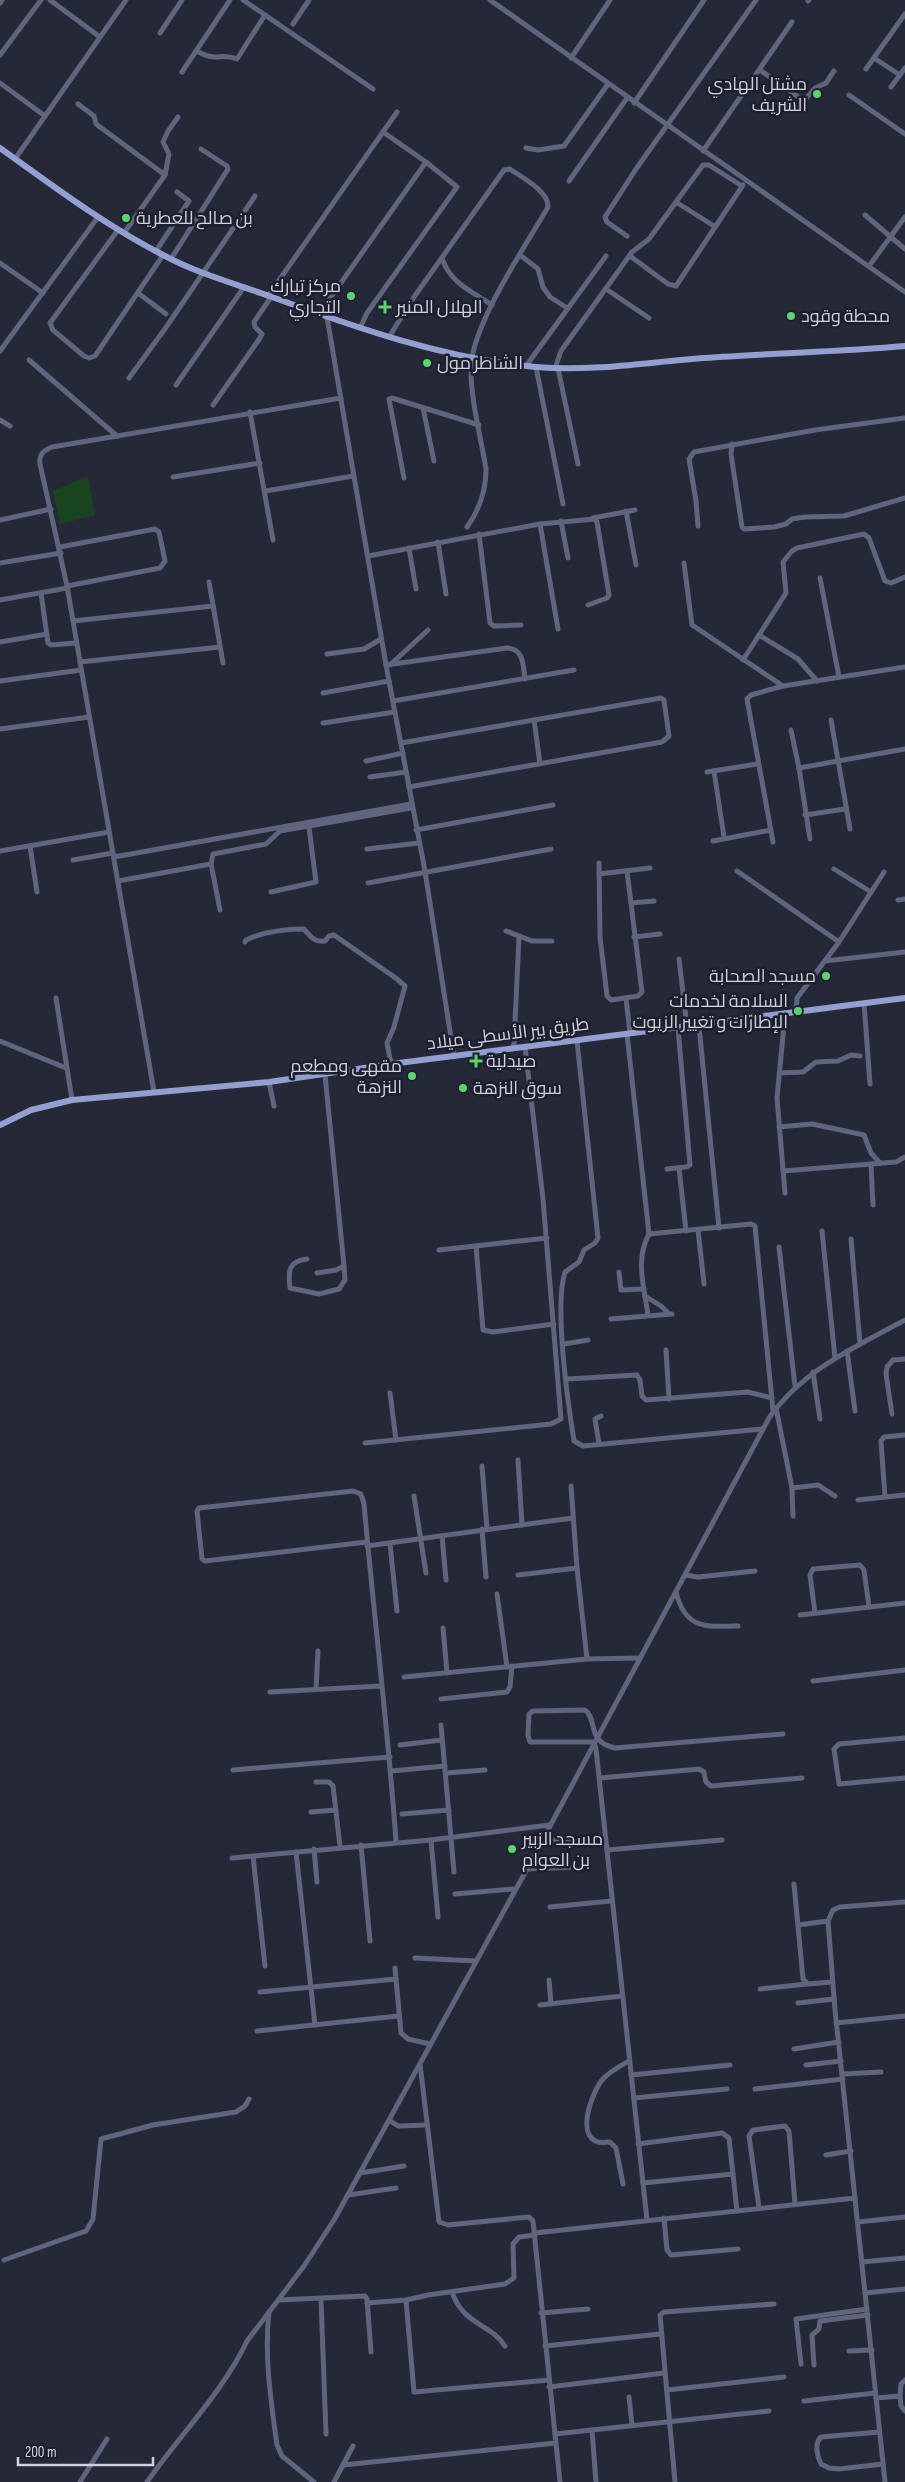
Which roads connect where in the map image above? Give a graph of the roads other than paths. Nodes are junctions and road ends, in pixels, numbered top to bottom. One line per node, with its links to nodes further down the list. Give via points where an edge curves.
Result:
1 (41, 0): 19 (street)
2 (50, 0): 17 (street)
3 (126, 0): 17 (street)
4 (182, 0): 16 (street)
5 (230, 0): 18 (street)
6 (244, 0): 13 (street)
7 (309, 0): 15 (street)
8 (490, 0): 20 (street)
9 (610, 0): 20 (street)
10 (704, 0): 34 (street)
11 (756, 0): 39 (street)
12 (905, 14): 21 (street)
13 (265, 15): 18 (street, via 237,60 228,55 208,58); 31 (street)
14 (792, 22): 24 (street)
15 (293, 24)
16 (160, 33)
17 (100, 37): 37 (street)
18 (197, 51): 26 (street)
19 (0, 55)
20 (571, 58): 29 (street)
21 (874, 58): 23 (street); 27 (street)
22 (905, 68): 27 (street)
23 (866, 69)
24 (760, 70): 25 (street, via 804,101 815,88 826,83); 45 (street)
25 (834, 71)
26 (182, 72)
27 (900, 75): 30 (street)
28 (0, 83): 37 (street)
29 (608, 84): 33 (street); 43 (street, via 564,146 538,150)
30 (891, 87)
31 (373, 89)
32 (849, 95): 41 (street)
33 (627, 98): 34 (street); 50 (street)
34 (634, 103): 39 (street)
35 (78, 104): 48 (street, via 94,116 96,124)
36 (397, 112): 40 (street)
37 (45, 116): 46 (street)
38 (178, 118): 48 (street, via 163,142 170,154)
39 (668, 127): 45 (street); 60 (street, via 604,218)
40 (383, 132): 47 (street); 78 (street)
41 (905, 134)
42 (0, 148): 46 (main road)
43 (526, 148)
44 (201, 149): 69 (street, via 228,169)
45 (703, 151): 49 (street)
46 (15, 159): 56 (main road)
47 (426, 162): 82 (street); 85 (street, via 458,187 367,313)
48 (165, 175): 59 (street)
49 (746, 180): 51 (street); 71 (street)
50 (569, 181)
51 (742, 186): 54 (street, via 709,165 703,165); 58 (street)
52 (177, 192): 63 (street, via 189,201)
53 (255, 196): 72 (street)
54 (676, 202): 58 (street); 67 (street, via 649,239)
55 (866, 215): 61 (street)
56 (98, 217): 59 (main road); 75 (street)
57 (905, 217): 61 (street)
58 (714, 226): 67 (street, via 676,286 668,284)
59 (121, 231): 63 (main road); 77 (street, via 50,323 53,330 90,358 95,356)
60 (628, 236)
61 (890, 238): 62 (street); 71 (street)
62 (905, 249)
63 (156, 251): 64 (main road)
64 (163, 255): 69 (main road); 77 (street)
65 (520, 255): 68 (street, via 548,202 540,191 508,168 501,173); 79 (street); 80 (street, via 538,268 546,292)
66 (606, 256): 80 (street)
67 (630, 256): 74 (street)
68 (442, 258): 79 (street, via 456,282); 86 (street)
69 (171, 259): 72 (main road)
70 (0, 263): 75 (street)
71 (869, 266): 76 (street)
72 (203, 273): 73 (main road); 94 (street)
73 (244, 287): 78 (main road); 95 (street)
74 (606, 289): 84 (street); 93 (street, via 561,351)
75 (43, 292): 88 (street)
76 (905, 292)
77 (138, 293): 81 (street)
78 (270, 296): 82 (main road); 97 (street, via 254,322 262,334 260,338)
79 (492, 305): 89 (street)
80 (567, 308): 91 (street)
81 (166, 314)
82 (319, 314): 83 (main road)
83 (327, 317): 85 (main road); 96 (street)
84 (649, 318)
85 (360, 328): 86 (main road)
86 (389, 337): 89 (main road)
87 (905, 348): 93 (main road)
88 (0, 351)
89 (472, 356): 91 (main road); 102 (street, via 471,376)
90 (29, 360): 104 (street)
91 (526, 366): 92 (main road)
92 (536, 367): 93 (main road); 114 (street)
93 (556, 368): 108 (street)
94 (129, 378)
95 (176, 385)
96 (341, 398): 99 (street); 109 (street)
97 (214, 405)
98 (423, 408): 102 (street); 106 (street); 111 (street, via 392,398 388,402)
99 (250, 412): 104 (street); 107 (street)
100 (905, 418): 105 (street)
101 (0, 420): 103 (street)
102 (479, 425): 123 (street, via 486,480 480,506)
103 (10, 426)
104 (117, 436): 115 (street, via 52,447 42,452 40,464)
105 (732, 444): 113 (street, via 744,529 774,527 805,517 844,516); 122 (street, via 694,452 689,457)
106 (434, 461)
107 (260, 463): 110 (street); 112 (street)
108 (578, 464)
109 (353, 476): 112 (street); 129 (street)
110 (173, 478)
111 (404, 478)
112 (266, 491): 125 (street)
113 (905, 498)
114 (563, 504)
115 (51, 509): 119 (street); 128 (street)
116 (635, 510): 117 (street)
117 (626, 512): 118 (street); 133 (street)
118 (590, 518): 120 (street); 142 (street, via 597,522 609,590 608,598)
119 (0, 520)
120 (560, 521): 121 (street); 130 (street)
121 (540, 524): 124 (street); 146 (street)
122 (698, 526)
123 (467, 527)
124 (479, 534): 126 (street); 145 (street, via 490,623 494,626)
125 (272, 540)
126 (438, 542): 127 (street); 140 (street)
127 (409, 548): 129 (street); 138 (street)
128 (60, 550): 131 (street); 137 (street); 137 (street, via 155,529 159,532 165,561 160,568)
129 (368, 556): 150 (street)
130 (568, 558)
131 (0, 563)
132 (684, 563): 155 (street, via 692,625)
133 (636, 565)
134 (905, 577): 149 (street, via 891,583 884,580 869,538 864,534 797,548 784,559 786,593)
135 (820, 578): 162 (street)
136 (209, 582): 143 (street)
137 (67, 587): 139 (street); 144 (street)
138 (416, 589)
139 (41, 593): 141 (street); 148 (street)
140 (446, 594)
141 (0, 600)
142 (588, 605)
143 (213, 606): 144 (street); 153 (street)
144 (73, 622): 152 (street)
145 (521, 625)
146 (558, 628)
147 (428, 630): 158 (street)
148 (47, 634): 151 (street); 152 (street, via 50,645)
149 (759, 634): 155 (street); 166 (street, via 798,659)
150 (381, 639): 154 (street, via 364,649); 158 (street)
151 (0, 642)
152 (76, 643): 156 (street)
153 (220, 647): 156 (street); 157 (street)
154 (327, 654)
155 (743, 660): 167 (street)
156 (80, 662): 160 (street)
157 (223, 663)
158 (388, 665): 163 (street, via 512,648 520,654); 165 (street)
159 (905, 667): 162 (street)
160 (81, 670): 164 (street); 171 (street)
161 (574, 670): 163 (street)
162 (839, 677): 166 (street)
163 (525, 679): 169 (street)
164 (0, 681)
165 (389, 681): 168 (street); 169 (street)
166 (817, 681): 167 (street)
167 (783, 686): 183 (street, via 747,699)
168 (323, 693)
169 (393, 701): 170 (street)
170 (395, 712): 174 (street); 177 (street)
171 (89, 716): 175 (street); 198 (street)
172 (534, 720): 177 (street); 182 (street); 182 (street, via 661,698 670,736 662,742)
173 (831, 720): 181 (street)
174 (323, 723)
175 (0, 729)
176 (791, 730): 184 (street)
177 (401, 744): 179 (street)
178 (905, 749): 181 (street)
179 (403, 753): 180 (street); 186 (street)
180 (366, 761)
181 (839, 761): 184 (street); 192 (street)
182 (540, 764): 189 (street)
183 (757, 764): 185 (street); 197 (street)
184 (799, 768): 193 (street)
185 (714, 771): 187 (street); 199 (street)
186 (406, 772): 188 (street); 189 (street)
187 (707, 772)
188 (370, 777)
189 (408, 787): 191 (street)
190 (553, 805): 196 (street)
191 (411, 806): 194 (street); 196 (street); 208 (street)
192 (845, 809): 193 (street); 195 (street)
193 (806, 815): 200 (street)
194 (309, 827): 211 (street, via 280,832 266,844 213,854); 222 (street, via 316,882)
195 (850, 829)
196 (416, 830): 203 (street)
197 (771, 830): 199 (street); 202 (street)
198 (109, 832): 204 (street); 208 (street)
199 (724, 837): 201 (street)
200 (810, 838)
201 (713, 840)
202 (773, 842)
203 (419, 843): 205 (street); 214 (street)
204 (30, 846): 207 (street); 221 (street)
205 (367, 849)
206 (551, 849): 214 (street)
207 (0, 851)
208 (113, 855): 209 (street); 219 (street)
209 (73, 860)
210 (599, 863): 218 (street)
211 (211, 864): 219 (street); 228 (street)
212 (650, 868): 215 (street)
213 (834, 869): 223 (street)
214 (425, 871): 220 (street); 254 (street)
215 (627, 871): 218 (street); 227 (street)
216 (737, 871): 235 (street)
217 (884, 872): 223 (street)
218 (599, 874): 240 (street, via 600,937 607,996 611,1000)
219 (118, 881): 261 (street)
220 (368, 883)
221 (37, 892)
222 (271, 892)
223 (871, 892): 235 (street)
224 (905, 899): 226 (street)
225 (654, 900): 227 (street)
226 (898, 900)
227 (631, 903): 231 (street)
228 (220, 910)
229 (506, 931): 232 (street)
230 (660, 934): 231 (street)
231 (634, 936): 240 (street, via 642,992 640,996)
232 (519, 937): 233 (street); 252 (street)
233 (552, 941)
234 (245, 942): 255 (street, via 253,937 289,929 304,929 320,942 334,935 397,979 405,986 387,1043)
235 (838, 942): 238 (street)
236 (905, 952): 238 (street)
237 (679, 959): 246 (street)
238 (825, 961): 243 (street, via 797,998)
239 (56, 998): 256 (street)
240 (626, 998): 248 (street)
241 (905, 998): 242 (main road, طريق بير الأسطى ميلاد)
242 (864, 1003): 243 (main road, طريق بير الأسطى ميلاد); 260 (street)
243 (796, 1011): 244 (main road, طريق بير الأسطى ميلاد)
244 (781, 1014): 245 (main road, طريق بير الأسطى ميلاد); 257 (street, via 784,1025)
245 (698, 1026): 246 (main road, طريق بير الأسطى ميلاد); 274 (street)
246 (687, 1027): 247 (main road, طريق بير الأسطى ميلاد)
247 (678, 1028): 248 (main road, طريق بير الأسطى ميلاد); 269 (street, via 690,1161 688,1167)
248 (629, 1033): 250 (main road, طريق بير الأسطى ميلاد); 278 (street)
249 (0, 1040): 256 (street)
250 (576, 1041): 251 (main road, طريق بير الأسطى ميلاد); 296 (street, via 598,1238 564,1275 561,1306)
251 (525, 1047): 252 (main road, طريق بير الأسطى ميلاد); 279 (street)
252 (512, 1049): 254 (main road, طريق بير الأسطى ميلاد)
253 (860, 1056): 257 (street, via 816,1062 803,1072)
254 (454, 1057): 255 (main road, طريق بير الأسطى ميلاد)
255 (391, 1064): 258 (main road, طريق بير الأسطى ميلاد)
256 (66, 1068): 262 (street)
257 (779, 1073): 265 (street)
258 (325, 1075): 259 (main road, طريق بير الأسطى ميلاد); 285 (street)
259 (269, 1082): 261 (main road, طريق بير الأسطى ميلاد); 263 (street)
260 (870, 1084)
261 (154, 1092): 262 (main road, طريق بير الأسطى ميلاد)
262 (72, 1100): 264 (main road, طريق بير الأسطى ميلاد, via 31,1110)
263 (274, 1106)
264 (0, 1125)
265 (779, 1127): 267 (street, via 812,1124 864,1135 871,1154); 271 (street)
266 (905, 1157): 267 (street, via 896,1162)
267 (880, 1163): 268 (street)
268 (870, 1164): 271 (street); 273 (street)
269 (679, 1168): 270 (street); 276 (street)
270 (667, 1170)
271 (783, 1171): 272 (street)
272 (785, 1193)
273 (874, 1205)
274 (719, 1228): 275 (street); 306 (street, via 755,1226)
275 (698, 1230): 276 (street); 288 (street)
276 (686, 1231): 278 (street)
277 (822, 1231): 300 (street)
278 (649, 1234): 289 (street, via 641,1253)
279 (547, 1238): 281 (street); 294 (street)
280 (851, 1239): 297 (street)
281 (476, 1246): 283 (street); 294 (street, via 483,1330 493,1332)
282 (779, 1247): 304 (street)
283 (440, 1250)
284 (308, 1259): 285 (street, via 291,1266 288,1272 290,1288 312,1294 337,1291 344,1282)
285 (344, 1266): 287 (street)
286 (619, 1272): 289 (street, via 622,1290)
287 (316, 1273)
288 (704, 1284)
289 (644, 1289): 290 (street)
290 (645, 1296): 291 (street); 291 (street, via 670,1314)
291 (648, 1315): 292 (street)
292 (611, 1319)
293 (905, 1320): 297 (street)
294 (554, 1324): 315 (street, via 560,1421)
295 (588, 1340): 296 (street)
296 (564, 1344): 303 (street)
297 (860, 1344): 299 (street)
298 (666, 1350): 307 (street)
299 (847, 1351): 300 (street); 309 (street)
300 (835, 1358): 302 (street)
301 (905, 1359): 310 (street, via 896,1358 887,1367)
302 (813, 1372): 304 (street); 312 (street)
303 (567, 1379): 307 (street, via 637,1375 643,1399); 317 (street, via 574,1441 580,1446)
304 (795, 1386): 308 (street)
305 (390, 1393): 315 (street)
306 (772, 1398): 307 (street, via 748,1392); 308 (street)
307 (669, 1399)
308 (775, 1410): 313 (street); 321 (street)
309 (855, 1411)
310 (892, 1414)
311 (601, 1416): 317 (street, via 595,1419)
312 (820, 1419)
313 (762, 1429): 317 (street); 339 (street)
314 (905, 1435): 325 (street, via 884,1436 881,1441)
315 (396, 1440): 316 (street)
316 (365, 1443)
317 (599, 1444)
318 (518, 1460): 329 (street)
319 (482, 1466): 330 (street)
320 (571, 1486): 328 (street)
321 (792, 1488): 324 (street, via 818,1485); 327 (street)
322 (905, 1495): 325 (street)
323 (414, 1496): 332 (street)
324 (835, 1496)
325 (885, 1497): 326 (street)
326 (858, 1500)
327 (793, 1516)
328 (573, 1518): 329 (street); 335 (street)
329 (522, 1525): 330 (street)
330 (485, 1529): 331 (street); 340 (street)
331 (442, 1536): 332 (street); 341 (street)
332 (422, 1539): 334 (street); 337 (street)
333 (367, 1544): 333 (street, via 205,1561 202,1559 198,1510 356,1490 362,1497); 334 (street); 359 (street)
334 (390, 1544): 346 (street)
335 (577, 1568): 338 (street); 353 (street)
336 (755, 1571): 339 (street)
337 (426, 1573)
338 (518, 1575)
339 (684, 1576): 342 (street)
340 (486, 1577)
341 (446, 1580)
342 (676, 1592): 349 (street, via 684,1614 697,1624); 352 (street)
343 (497, 1594): 354 (street)
344 (905, 1603): 345 (street)
345 (869, 1607): 347 (street); 347 (street, via 864,1570 860,1565 813,1569 810,1575)
346 (397, 1611)
347 (815, 1613): 348 (street)
348 (800, 1615)
349 (738, 1626)
350 (442, 1628): 356 (street)
351 (318, 1651): 360 (street)
352 (640, 1658): 353 (street); 366 (street)
353 (586, 1659): 354 (street)
354 (509, 1666): 356 (street); 362 (street, via 510,1687 507,1692)
355 (905, 1670): 358 (street)
356 (447, 1674): 357 (street)
357 (404, 1677)
358 (812, 1681)
359 (380, 1686): 360 (street); 369 (street)
360 (316, 1689): 361 (street)
361 (270, 1692)
362 (441, 1699)
363 (441, 1725): 367 (street)
364 (783, 1734): 366 (street, via 614,1748)
365 (905, 1738): 377 (street, via 839,1744 834,1748 840,1784)
366 (595, 1739): 366 (street, via 530,1742 529,1714 533,1711 585,1710 589,1713); 375 (street); 383 (street)
367 (442, 1740): 368 (street); 370 (street)
368 (400, 1745)
369 (390, 1757): 371 (street); 373 (street)
370 (445, 1766): 373 (street); 374 (street)
371 (234, 1770)
372 (485, 1770): 374 (street)
373 (391, 1771): 389 (street)
374 (446, 1773): 380 (street)
375 (600, 1778): 376 (street, via 699,1769 711,1786); 393 (street)
376 (802, 1778)
377 (905, 1778)
378 (316, 1782): 379 (street, via 332,1784)
379 (336, 1810): 381 (street); 391 (street)
380 (449, 1810): 382 (street); 384 (street)
381 (311, 1812)
382 (402, 1814)
383 (549, 1825): 384 (street); 386 (street)
384 (452, 1837): 385 (street); 399 (street)
385 (430, 1840): 389 (street); 407 (street)
386 (542, 1840): 387 (street); 398 (street)
387 (578, 1840)
388 (722, 1840): 393 (street)
389 (396, 1841): 390 (street)
390 (361, 1845): 391 (street); 410 (street)
391 (340, 1846): 392 (street)
392 (314, 1850): 394 (street); 400 (street)
393 (607, 1850): 404 (street)
394 (296, 1852): 395 (street); 419 (street)
395 (253, 1856): 396 (street); 413 (street)
396 (232, 1858)
397 (575, 1867): 398 (street)
398 (527, 1869): 402 (street)
399 (454, 1872)
400 (317, 1882)
401 (794, 1884): 409 (street)
402 (514, 1889): 403 (street); 412 (street)
403 (455, 1894)
404 (611, 1900): 406 (street); 422 (street)
405 (905, 1902): 408 (street, via 840,1907 833,1910)
406 (550, 1907)
407 (438, 1917)
408 (828, 1921): 409 (street); 417 (street)
409 (798, 1924): 418 (street, via 803,1979)
410 (370, 1941)
411 (415, 1958): 412 (street)
412 (476, 1961): 433 (street)
413 (265, 1966)
414 (395, 1968): 415 (street)
415 (396, 1979): 419 (street); 427 (street)
416 (549, 1980): 425 (street)
417 (832, 1982): 418 (street); 423 (street)
418 (808, 1984): 420 (street)
419 (312, 1987): 421 (street); 430 (street)
420 (760, 1989)
421 (260, 1992)
422 (622, 1996): 425 (street); 435 (street)
423 (834, 1999): 424 (street); 429 (street)
424 (798, 2003)
425 (551, 2004): 426 (street)
426 (540, 2005)
427 (398, 2016): 430 (street); 433 (street, via 403,2036)
428 (905, 2016): 429 (street)
429 (836, 2023): 432 (street)
430 (316, 2025): 431 (street)
431 (257, 2030)
432 (839, 2042): 434 (street); 436 (street)
433 (430, 2044): 437 (street)
434 (794, 2048)
435 (629, 2061): 441 (street); 456 (street, via 609,2073 600,2083 587,2117 594,2140 610,2142 616,2148)
436 (841, 2061): 439 (street); 442 (street)
437 (420, 2062): 447 (street); 448 (street)
438 (730, 2065): 441 (street)
439 (806, 2065)
440 (882, 2072): 442 (street)
441 (631, 2075): 445 (street)
442 (843, 2076): 444 (street); 450 (street)
443 (727, 2089): 445 (street)
444 (755, 2090)
445 (634, 2098): 449 (street)
446 (249, 2099): 470 (street, via 236,2112 154,2125 101,2139 93,2219 86,2231)
447 (389, 2120): 448 (street, via 398,2126); 453 (street)
448 (427, 2125): 467 (street, via 439,2222 448,2225 531,2217)
449 (638, 2144): 454 (street, via 722,2133 729,2138); 455 (street)
450 (851, 2151): 451 (street); 459 (street)
451 (826, 2154)
452 (404, 2166): 453 (street)
453 (360, 2173): 458 (street)
454 (733, 2174): 455 (street); 462 (street)
455 (643, 2183): 465 (street)
456 (623, 2184)
457 (396, 2188): 458 (street)
458 (348, 2195): 476 (street, via 319,2244)
459 (855, 2198): 460 (street); 466 (street)
460 (795, 2204): 461 (street); 461 (street, via 789,2131 785,2126 753,2130 749,2136)
461 (759, 2208): 462 (street)
462 (737, 2211): 464 (street)
463 (905, 2217): 466 (street)
464 (664, 2218): 465 (street); 468 (street, via 667,2250 671,2255)
465 (647, 2220): 467 (street)
466 (858, 2222): 471 (street)
467 (535, 2234): 473 (street, via 519,2238 513,2244 514,2273 510,2282); 483 (street)
468 (738, 2248)
469 (905, 2258): 471 (street)
470 (4, 2260)
471 (862, 2262): 474 (street)
472 (905, 2289): 474 (street)
473 (452, 2292): 477 (street); 485 (street, via 459,2308)
474 (865, 2294): 482 (street)
475 (321, 2299): 476 (street); 478 (street, via 365,2296); 508 (street)
476 (279, 2300): 481 (street)
477 (406, 2300): 478 (street); 494 (street, via 414,2392)
478 (367, 2303): 489 (street)
479 (774, 2304): 484 (street, via 664,2312 659,2319)
480 (588, 2309): 483 (street)
481 (269, 2312): 516 (street); 517 (street, via 268,2365 277,2445 282,2456)
482 (868, 2312): 487 (street); 490 (street, via 796,2319); 491 (street, via 820,2321 819,2330 812,2335)
483 (541, 2313): 486 (street)
484 (660, 2334): 486 (street); 492 (street)
485 (505, 2346)
486 (545, 2346): 494 (street)
487 (872, 2350): 488 (street); 498 (street)
488 (849, 2351)
489 (370, 2352)
490 (801, 2364)
491 (814, 2365)
492 (664, 2373): 496 (street); 497 (street)
493 (784, 2377): 497 (street)
494 (549, 2380): 496 (street)
495 (905, 2380): 499 (street)
496 (550, 2387): 509 (street)
497 (667, 2390): 504 (street)
498 (876, 2396): 499 (street); 501 (street); 507 (street)
499 (900, 2396): 503 (street)
500 (629, 2397): 505 (street)
501 (804, 2401)
502 (769, 2411): 504 (street)
503 (905, 2411)
504 (670, 2421): 505 (street); 521 (street)
505 (632, 2425): 506 (street)
506 (592, 2430): 509 (street); 520 (street)
507 (879, 2432): 513 (street); 513 (street, via 821,2436 817,2443 818,2453 821,2464 833,2469)
508 (326, 2434)
509 (555, 2434): 511 (street)
510 (107, 2439): 515 (street)
511 (556, 2443): 514 (street); 519 (street)
512 (354, 2446): 514 (street)
513 (883, 2464): 522 (street)
514 (343, 2465): 518 (street)
515 (80, 2482)
516 (147, 2482)
517 (314, 2482)
518 (334, 2482)
519 (560, 2482)
520 (596, 2482)
521 (675, 2482)
522 (885, 2482)

